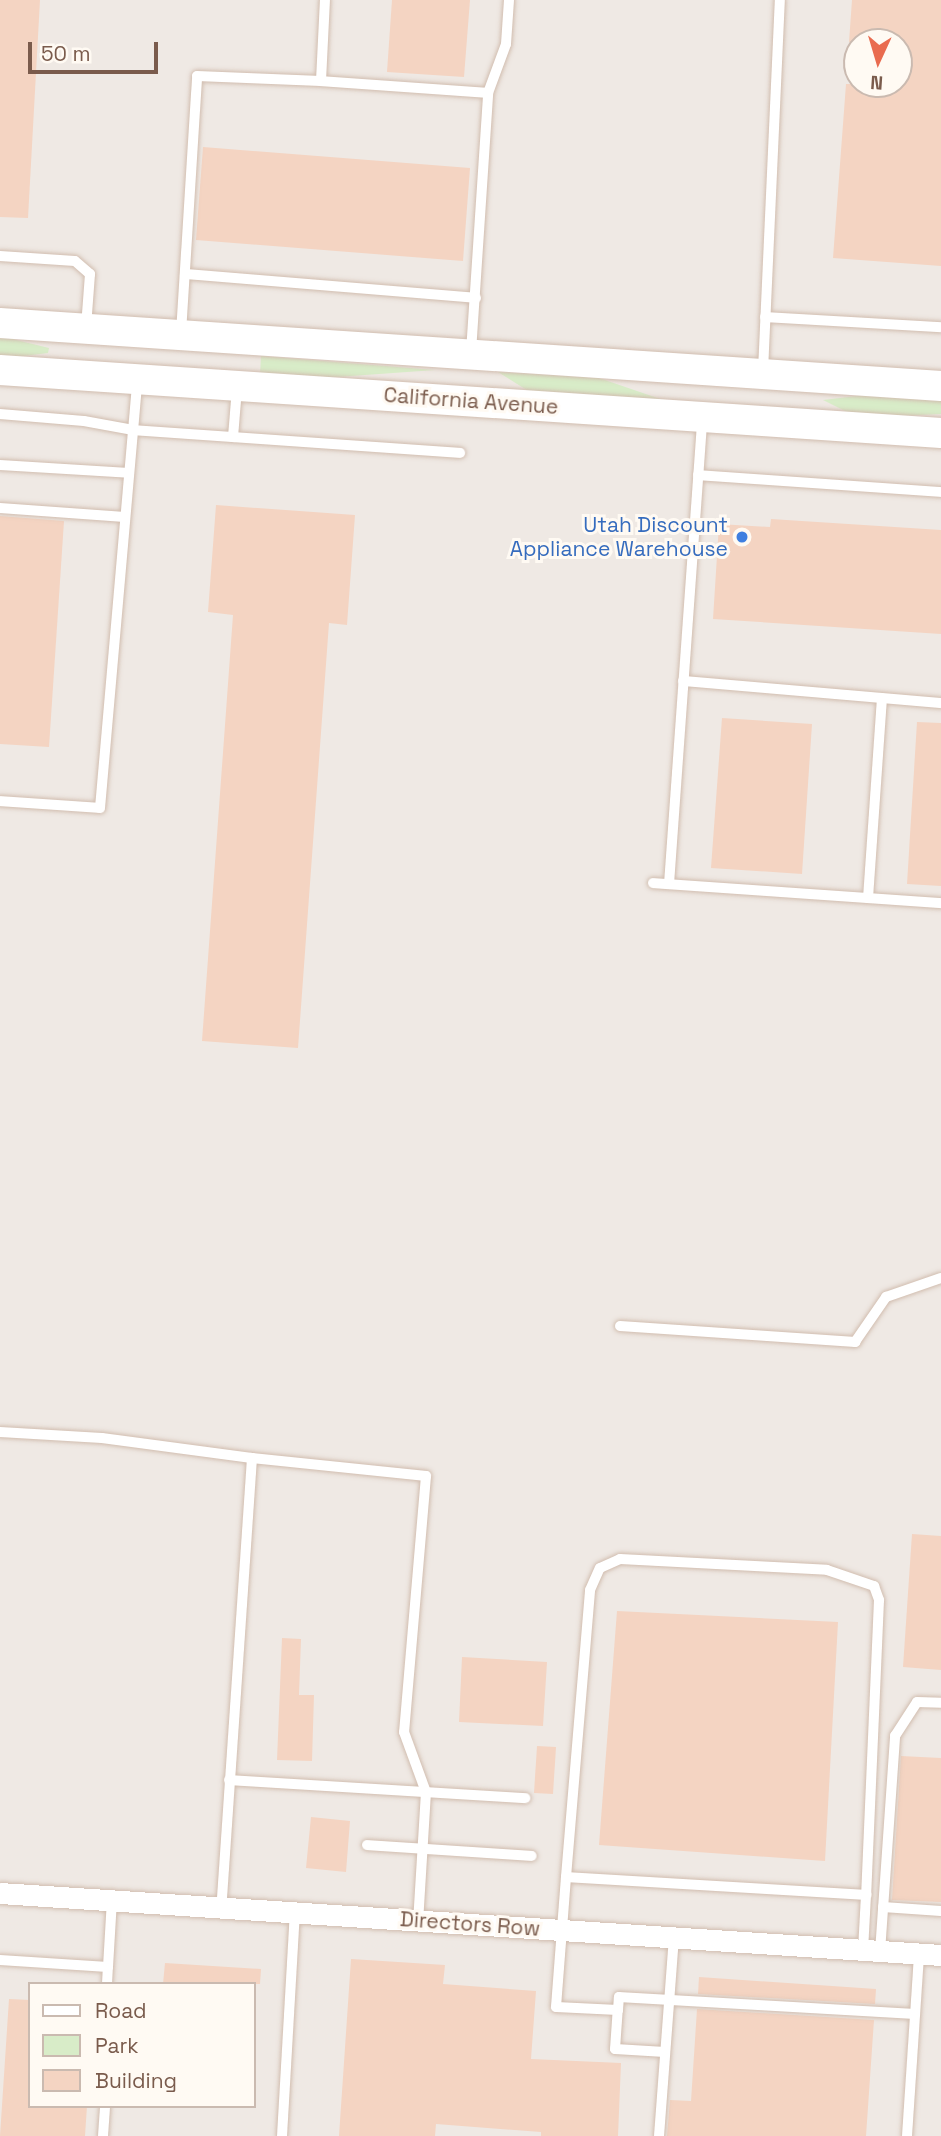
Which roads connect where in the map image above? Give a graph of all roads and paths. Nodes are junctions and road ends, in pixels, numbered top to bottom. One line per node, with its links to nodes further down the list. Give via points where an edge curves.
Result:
1 (325, 0): 4 (lane)
2 (509, 0): 5 (lane, via 506,44)
3 (780, 0): 9 (lane)
4 (321, 81): 5 (lane); 7 (lane, via 197,76)
5 (488, 93): 8 (lane)
6 (0, 256): 12 (lane, via 75,261 90,274)
7 (185, 274): 8 (lane); 13 (lane)
8 (477, 298): 14 (lane)
9 (765, 317): 11 (lane); 16 (lane)
10 (0, 323): 12 (main road)
11 (941, 327)
12 (86, 329): 13 (main road); 17 (main road)
13 (181, 335): 14 (main road); 19 (main road)
14 (470, 355): 16 (main road); 22 (main road)
15 (0, 370): 17 (main road, California Avenue)
16 (750, 374): 21 (main road); 25 (main road)
17 (83, 375): 18 (main road, California Avenue)
18 (137, 379): 19 (main road, California Avenue); 26 (lane)
19 (178, 382): 20 (main road, California Avenue)
20 (237, 386): 22 (main road, California Avenue); 28 (lane)
21 (941, 386)
22 (467, 401): 24 (main road, California Avenue)
23 (0, 414): 26 (lane)
24 (702, 417): 25 (main road, California Avenue); 32 (lane)
25 (735, 419): 27 (main road, California Avenue)
26 (132, 430): 28 (lane); 31 (lane)
27 (941, 433)
28 (233, 438): 29 (lane)
29 (460, 453)
30 (0, 465): 31 (lane)
31 (129, 473): 35 (lane)
32 (698, 475): 33 (lane); 36 (lane)
33 (941, 492)
34 (0, 508): 35 (lane)
35 (125, 517): 39 (lane, via 100,808)
36 (683, 681): 37 (lane); 41 (lane)
37 (882, 698): 38 (lane); 42 (lane)
38 (941, 703)
39 (0, 801)
40 (653, 883): 41 (lane)
41 (669, 884): 42 (lane)
42 (868, 898): 43 (lane)
43 (941, 903)
44 (941, 1278): 45 (lane, via 886,1297 855,1342)
45 (620, 1326)
46 (0, 1432): 47 (lane, via 102,1438)
47 (252, 1458): 49 (lane); 50 (lane, via 426,1476 404,1732)
48 (941, 1703): 59 (lane, via 917,1702 895,1736)
49 (229, 1780): 50 (lane); 60 (lane)
50 (426, 1793): 51 (lane); 53 (lane)
51 (525, 1798)
52 (367, 1845): 53 (lane)
53 (423, 1848): 54 (lane); 63 (lane)
54 (532, 1856)
55 (566, 1877): 57 (lane); 57 (lane, via 590,1590 600,1568 620,1559 827,1570 874,1586 879,1600); 64 (lane)
56 (0, 1893): 58 (street, Directors Row)
57 (866, 1895): 66 (lane)
58 (112, 1900): 60 (street, Directors Row); 70 (lane)
59 (883, 1906): 61 (lane); 66 (lane)
60 (221, 1908): 62 (street, Directors Row)
61 (941, 1911)
62 (295, 1912): 63 (street, Directors Row); 78 (lane)
63 (418, 1921): 64 (street, Directors Row)
64 (561, 1930): 65 (street, Directors Row); 73 (lane, via 556,2007)
65 (674, 1938): 66 (street, Directors Row); 72 (lane)
66 (871, 1951): 67 (street, Directors Row)
67 (919, 1954): 68 (street, Directors Row); 74 (lane)
68 (941, 1955)
69 (0, 1960): 70 (lane)
70 (108, 1967): 71 (lane)
71 (107, 1982)
72 (669, 2000): 73 (lane, via 619,1997); 74 (lane); 75 (lane)
73 (618, 2010): 75 (lane, via 615,2049)
74 (915, 2014): 80 (lane)
75 (665, 2052): 79 (lane)
76 (105, 2108): 77 (lane)
77 (103, 2136)
78 (282, 2136)
79 (659, 2136)
80 (907, 2136)

